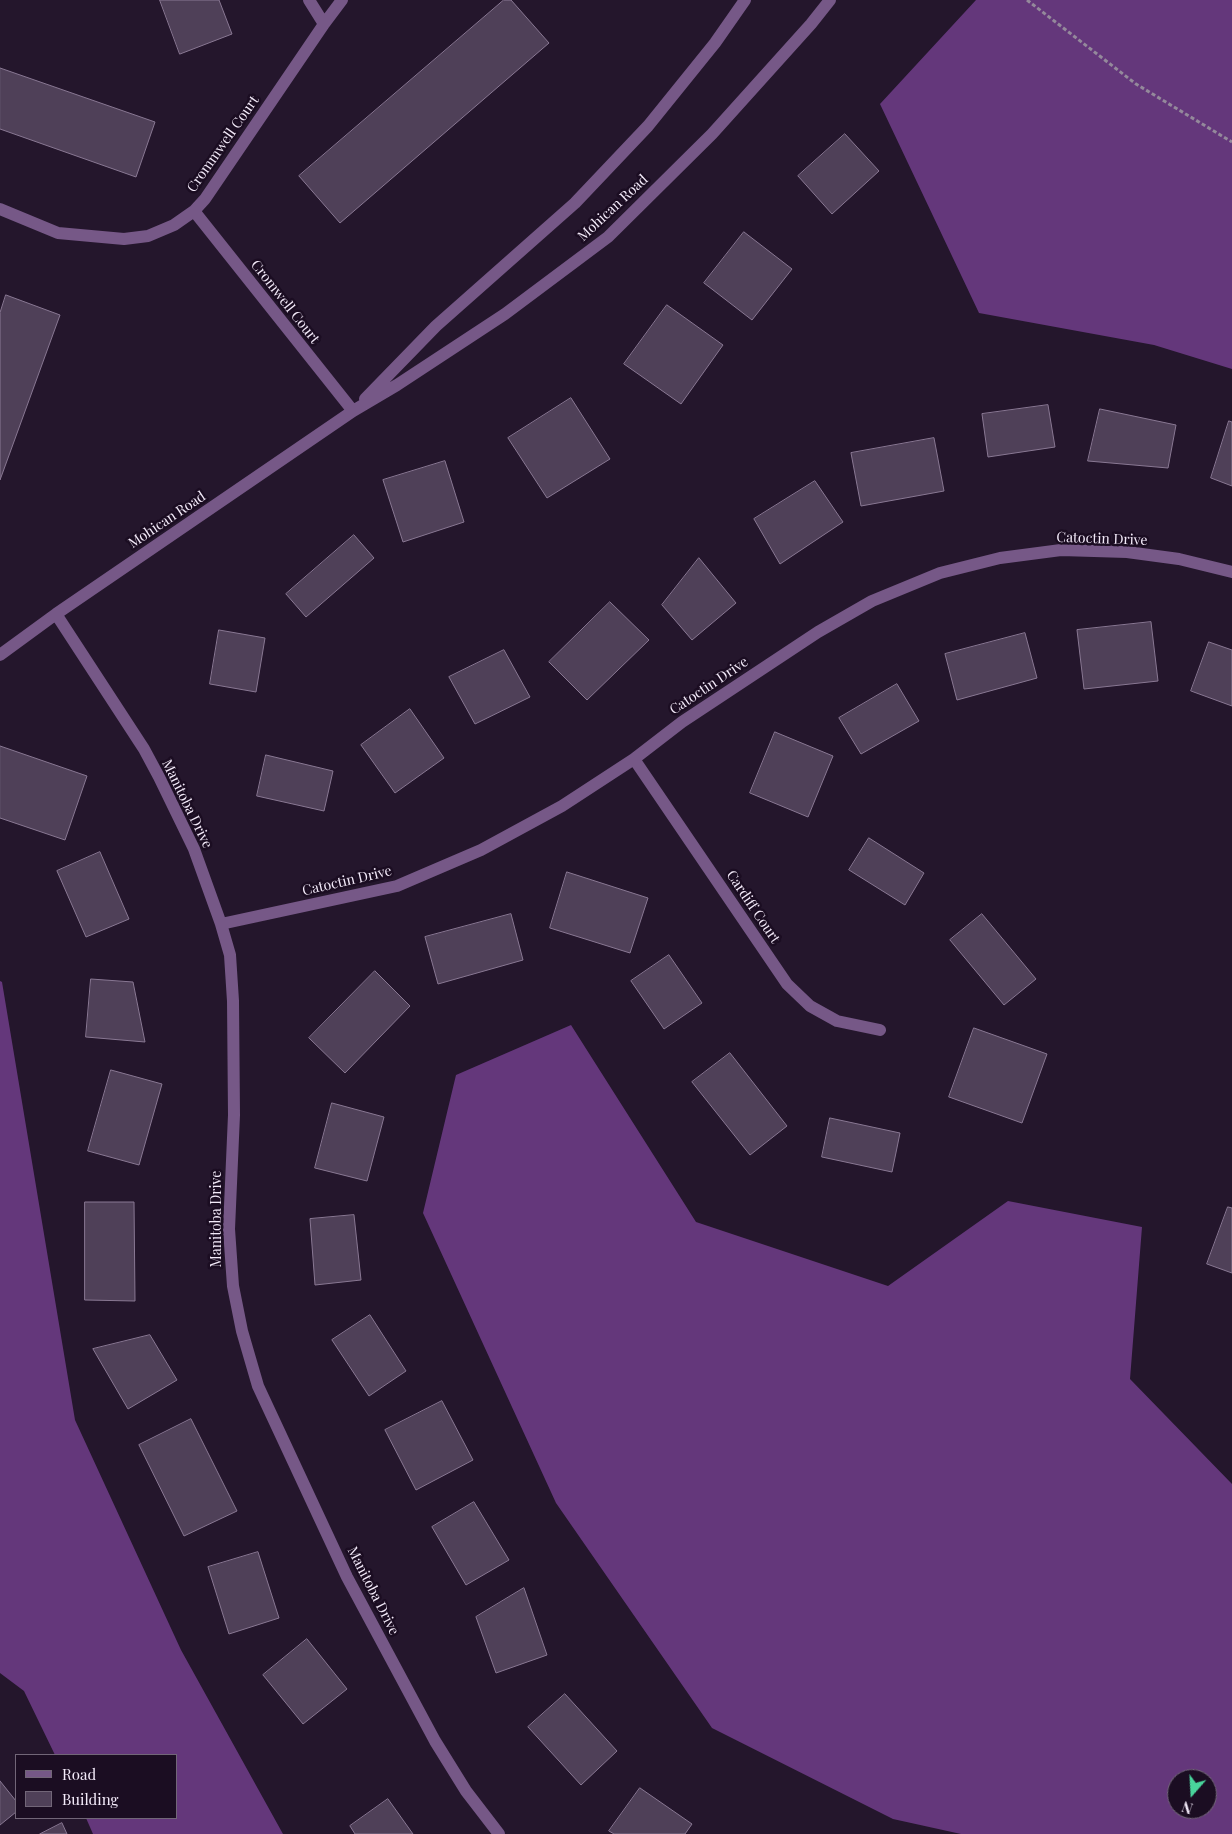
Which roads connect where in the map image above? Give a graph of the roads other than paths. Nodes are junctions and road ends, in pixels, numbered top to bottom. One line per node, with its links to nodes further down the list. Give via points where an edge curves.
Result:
1 (310, 0): 5 (street)
2 (342, 0): 5 (street, Crommwell Court)
3 (745, 0): 8 (street, Mohican Road, via 648,126 581,196 436,326)
4 (830, 0): 8 (street, Mohican Road, via 712,134 608,237 505,314)
5 (324, 24): 7 (street, Crommwell Court, via 205,199)
6 (0, 210): 7 (street, Crommwell Court, via 58,233 124,239 148,236 174,225)
7 (194, 210): 8 (street, Cromwell Court)
8 (353, 411): 10 (street, Mohican Road)
9 (1232, 572): 12 (street, Catoctin Drive, via 1179,559 1127,552 1061,550 1000,558 940,574 872,601 818,632 682,722)
10 (56, 614): 11 (street, Mohican Road); 13 (street, Manitoba Drive, via 160,777 194,849)
11 (0, 655)
12 (634, 759): 13 (street, Catoctin Drive, via 562,806 489,845 397,886); 14 (street, Cardiff Court, via 787,984 810,1006 837,1021)
13 (221, 924): 15 (street, Manitoba Drive, via 230,955 233,1001 234,1115 229,1229 233,1286 258,1386 347,1578 435,1741 466,1791)
14 (880, 1030)
15 (499, 1834)

